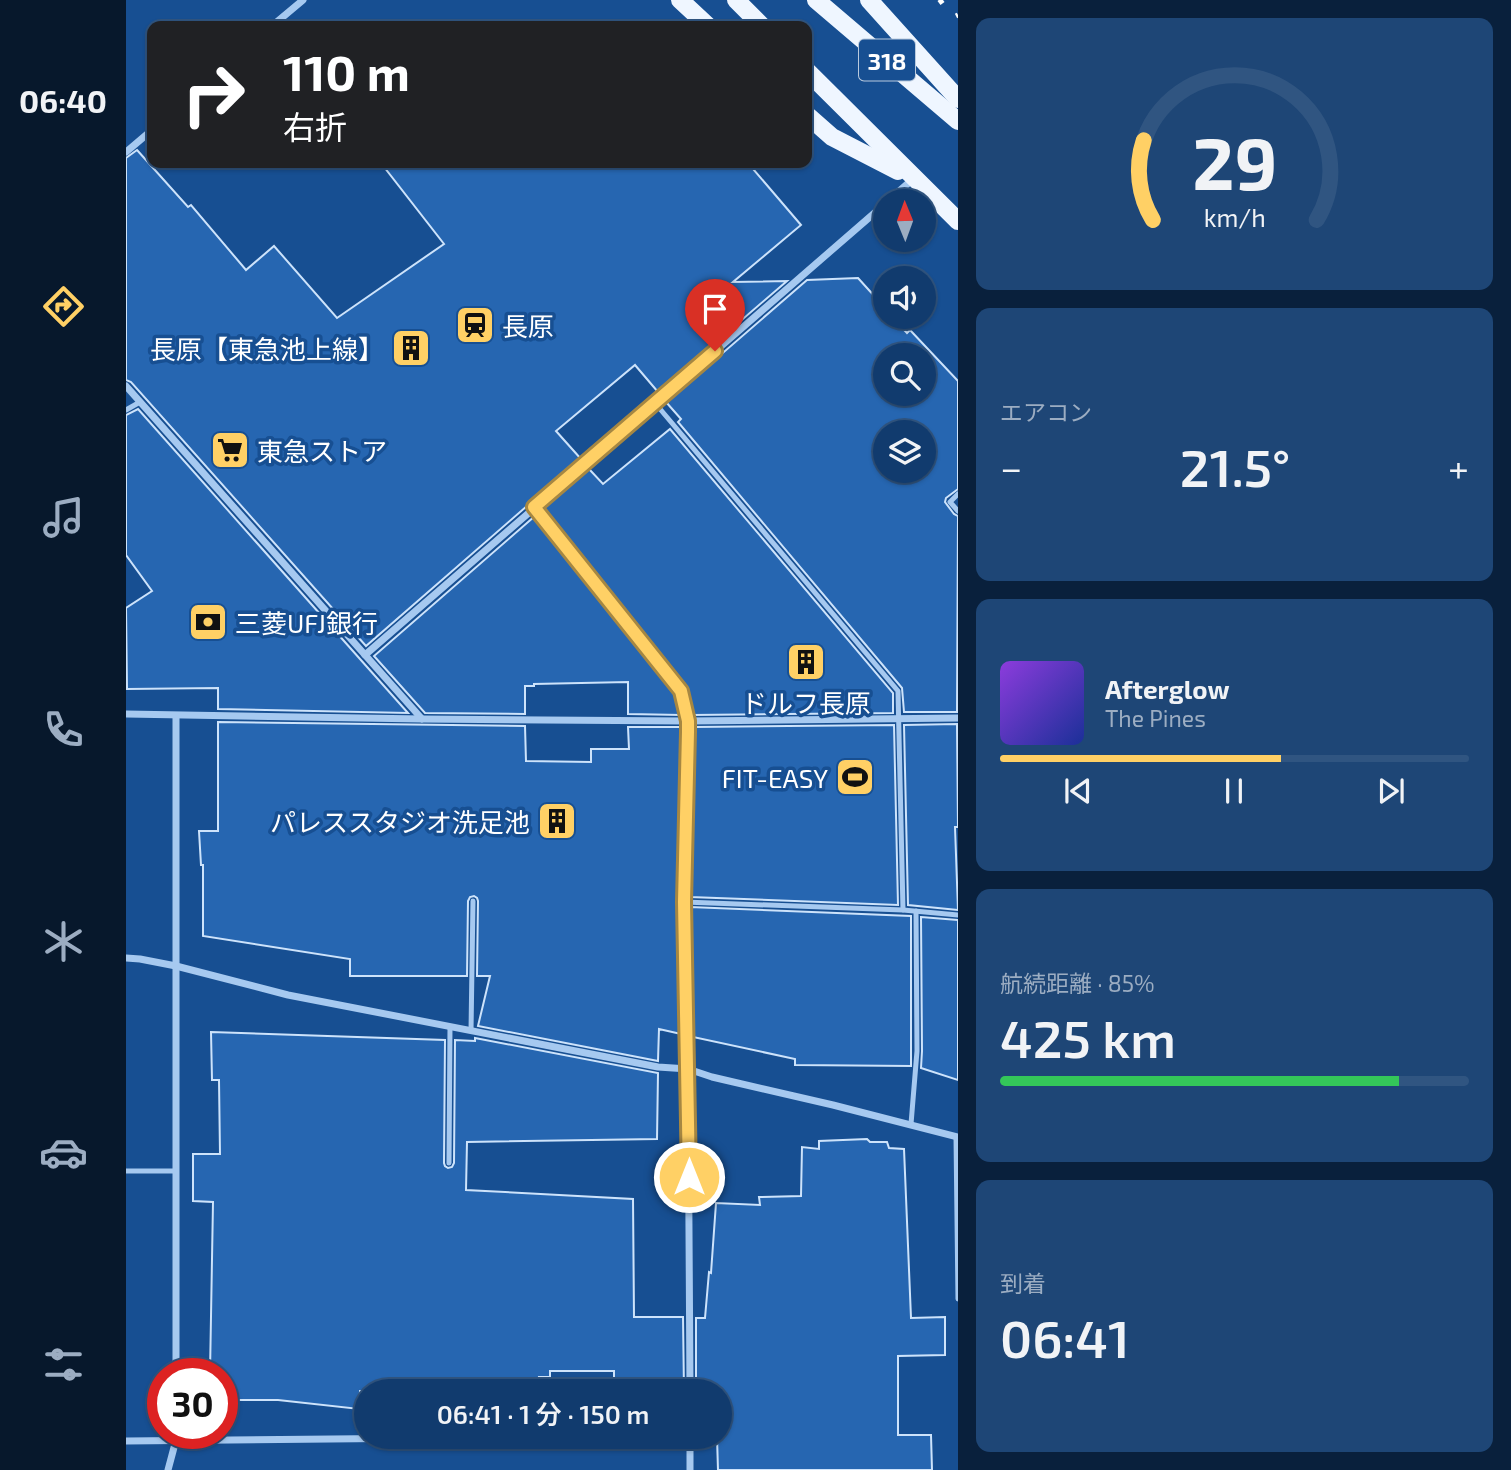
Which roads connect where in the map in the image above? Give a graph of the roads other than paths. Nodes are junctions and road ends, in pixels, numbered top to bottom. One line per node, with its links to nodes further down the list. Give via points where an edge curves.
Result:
1 (303, 0): 6 (street)
2 (680, 0): 7 (main road)
3 (736, 0): 8 (main road)
4 (816, 0): 12 (main road, 318)
5 (869, 0): 10 (main road)
6 (278, 21)
7 (703, 21)
8 (757, 21)
9 (812, 76): 15 (main road, 318)
10 (958, 99)
11 (812, 120): 15 (main road, via 832,137)
12 (958, 121)
13 (147, 134): 14 (street)
14 (126, 152)
15 (913, 179): 16 (street); 18 (main road, 318)
16 (902, 189)
17 (873, 214): 21 (street)
18 (958, 221)
19 (126, 386): 20 (street)
20 (140, 402): 22 (lane); 26 (street)
21 (655, 403): 24 (street); 29 (lane, via 898,691)
22 (126, 410)
23 (958, 494): 25 (lane, via 950,502)
24 (534, 507): 26 (street); 32 (lane, via 681,691)
25 (958, 511)
26 (365, 655): 31 (street)
27 (126, 714): 28 (street)
28 (176, 716): 31 (street); 39 (street)
29 (900, 718): 30 (street); 32 (street); 35 (lane)
30 (958, 718)
31 (422, 719): 32 (street)
32 (688, 721): 34 (street)
33 (473, 901): 41 (lane)
34 (684, 902): 35 (lane); 42 (street)
35 (903, 910): 36 (lane)
36 (916, 911): 37 (lane); 43 (lane, via 917,1051)
37 (958, 915)
38 (126, 958): 39 (street)
39 (176, 966): 40 (street, via 288,995); 47 (street)
40 (450, 1027): 41 (street); 45 (lane)
41 (471, 1031): 42 (street)
42 (688, 1069): 43 (street); 50 (street)
43 (911, 1124): 44 (street)
44 (957, 1137): 48 (lane)
45 (449, 1163)
46 (126, 1171): 47 (lane)
47 (176, 1171): 49 (street)
48 (958, 1299)
49 (176, 1358)
50 (690, 1379)
51 (238, 1437): 52 (street)
52 (354, 1437)
53 (147, 1439): 54 (street)
54 (126, 1441)
55 (173, 1449): 57 (street)
56 (691, 1449): 58 (street)
57 (168, 1470)
58 (691, 1470)

